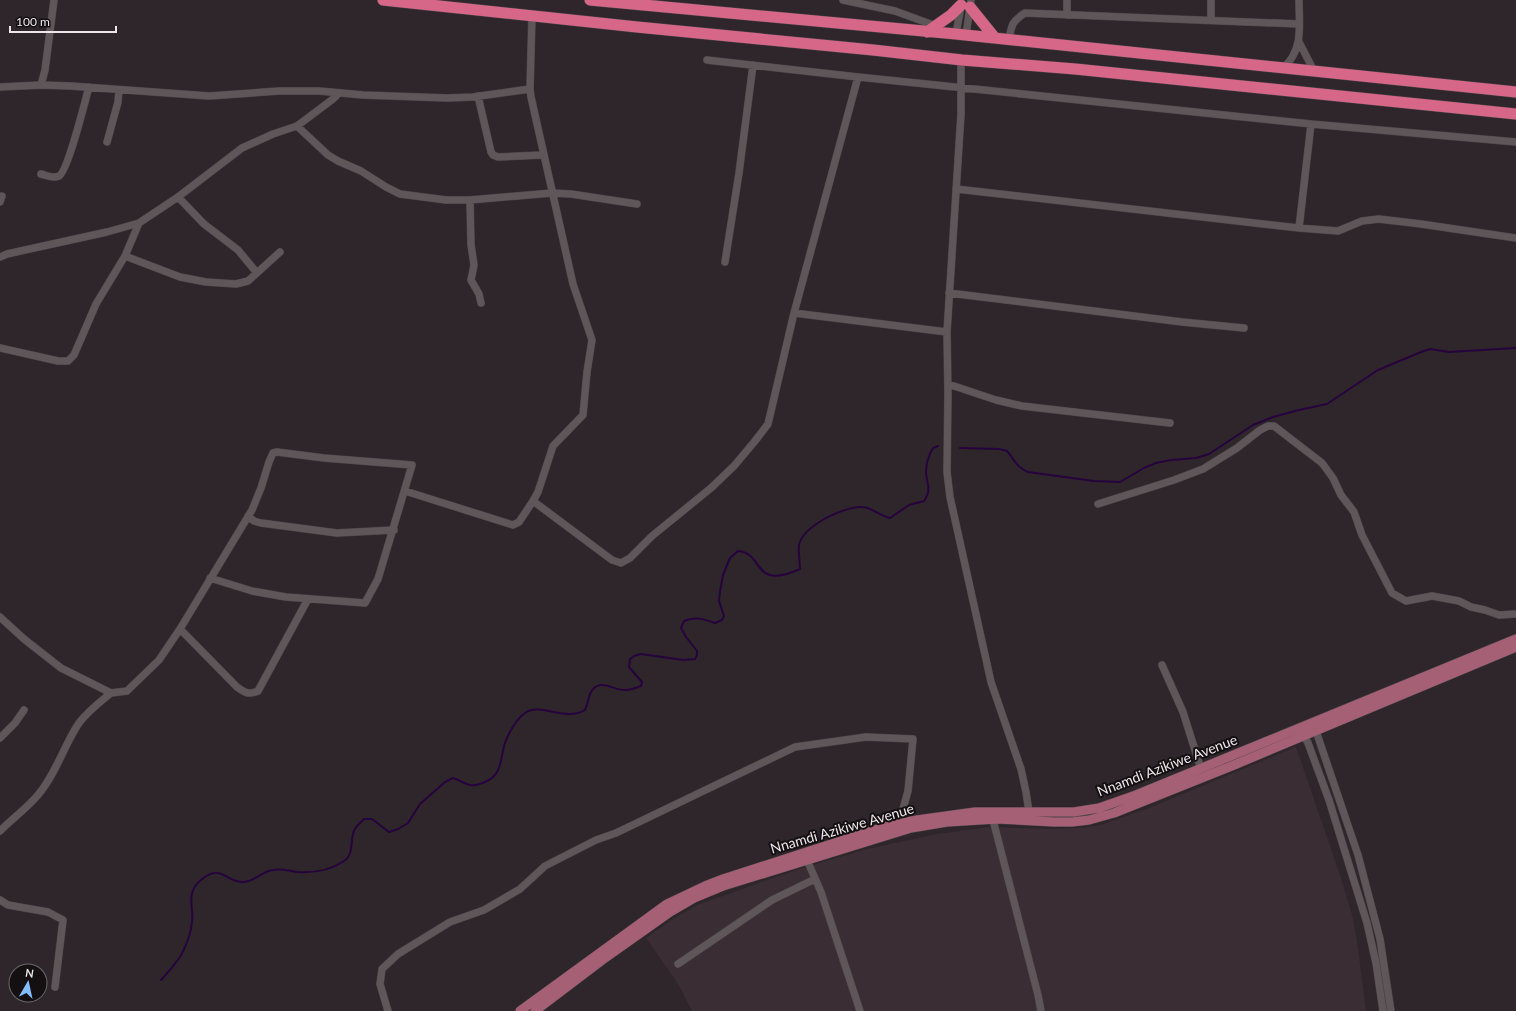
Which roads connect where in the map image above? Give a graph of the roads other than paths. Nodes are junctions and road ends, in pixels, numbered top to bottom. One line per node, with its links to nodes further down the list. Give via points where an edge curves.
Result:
1 (54, 0): 24 (street)
2 (382, 0): 10 (highway)
3 (595, 0): 13 (highway)
4 (843, 0): 13 (street, via 895,11)
5 (1067, 0): 9 (street)
6 (1211, 0): 11 (street)
7 (1300, 0): 12 (street)
8 (966, 3): 13 (highway); 14 (street); 15 (highway)
9 (1066, 14): 11 (street); 16 (street, via 1025,13 1017,18 1012,26)
10 (532, 16): 19 (highway); 28 (street)
11 (1211, 20): 12 (street)
12 (1299, 24): 17 (street)
13 (932, 29): 14 (highway)
14 (961, 34): 15 (highway)
15 (995, 38): 16 (highway)
16 (1009, 40): 21 (highway)
17 (1299, 42): 21 (street, via 1293,56); 22 (street)
18 (707, 60): 20 (street)
19 (961, 60): 27 (street); 33 (highway, via 1075,69)
20 (753, 65): 23 (street); 51 (street)
21 (1283, 68): 22 (highway)
22 (1314, 71): 30 (highway)
23 (858, 77): 27 (street); 55 (street)
24 (41, 85): 25 (street); 26 (street)
25 (0, 87)
26 (89, 87): 29 (street); 39 (street, via 63,172 54,178)
27 (961, 87): 34 (street); 40 (street)
28 (530, 89): 32 (street); 38 (street)
29 (119, 90): 31 (street, via 208,96 279,91); 36 (street)
30 (1516, 92)
31 (339, 93): 32 (street, via 448,98); 35 (street)
32 (478, 96): 38 (street, via 493,155)
33 (1516, 114)
34 (1311, 124): 37 (street); 46 (street)
35 (298, 126): 42 (street, via 242,148); 43 (street, via 328,155 400,194 446,200)
36 (106, 142)
37 (1516, 142)
38 (544, 155): 41 (street)
39 (40, 174)
40 (956, 189): 46 (street); 53 (street)
41 (552, 194): 43 (street); 44 (street); 62 (street, via 573,284 592,340 583,416 553,446)
42 (178, 197): 45 (street); 52 (street, via 204,224 238,250)
43 (470, 200): 54 (street, via 474,265 471,280)
44 (636, 204)
45 (139, 223): 49 (street); 50 (street)
46 (1299, 228): 47 (street, via 1338,231 1362,221 1379,219)
47 (1516, 238)
48 (280, 252): 52 (street)
49 (126, 256): 52 (street, via 180,277 206,282 236,284 248,281); 58 (street, via 99,298 74,355 68,361)
50 (0, 257)
51 (725, 262)
52 (256, 273)
53 (949, 293): 56 (street); 57 (street)
54 (481, 303)
55 (794, 313): 57 (street); 62 (street, via 768,424 734,466 630,558 621,564 612,560)
56 (1244, 328)
57 (947, 332): 59 (street)
58 (0, 348)
59 (948, 384): 60 (street, via 1022,406); 80 (street, via 946,466 950,497 991,682 1021,770)
60 (1170, 424)
61 (404, 491): 62 (street, via 514,525 519,522); 64 (street, via 412,465 338,460 277,452 271,455 261,488); 65 (street)
62 (533, 501)
63 (1098, 504): 68 (street, via 1203,469 1260,430 1274,426 1322,463 1333,478 1354,512 1362,535 1392,593 1406,601 1432,596 1459,601 1499,615)
64 (248, 516): 65 (street, via 261,523 337,533); 66 (street)
65 (394, 530): 67 (street, via 378,579 364,602)
66 (210, 578): 67 (street, via 252,591); 70 (street)
67 (308, 599): 70 (street, via 258,691 252,694 237,687)
68 (1516, 614)
69 (0, 617): 74 (street, via 61,668)
70 (180, 629): 74 (street, via 160,660 139,681 127,691)
71 (1516, 639): 79 (main road, Nnamdi Azikiwe Avenue)
72 (1516, 647): 76 (main road, Nnamdi Azikiwe Avenue)
73 (1162, 665): 79 (street, via 1183,712)
74 (111, 693): 83 (street, via 80,722 68,740 57,766 38,795)
75 (24, 710): 78 (street)
76 (1316, 731): 77 (main road, Nnamdi Azikiwe Avenue); 95 (street, via 1358,855 1380,939)
77 (1304, 736): 81 (main road, Nnamdi Azikiwe Avenue, via 1131,807 1102,816 1072,822); 94 (street, via 1329,800 1365,915 1372,942)
78 (0, 738)
79 (1201, 769): 80 (main road, Nnamdi Azikiwe Avenue, via 1136,796 1099,808 1074,812)
80 (1029, 812): 81 (main road, Nnamdi Azikiwe Avenue)
81 (992, 815): 82 (main road, Nnamdi Azikiwe Avenue, via 976,812 934,816); 84 (main road, Nnamdi Azikiwe Avenue, via 911,828); 93 (street)
82 (893, 825): 89 (street, via 903,809 908,791 913,739 866,737 795,747 544,866 520,889 484,910 450,922 398,954 382,969 380,984); 90 (main road, Nnamdi Azikiwe Avenue, via 723,879 680,897 648,917)
83 (0, 831)
84 (807, 860): 85 (street); 91 (main road, Nnamdi Azikiwe Avenue, via 723,886 684,903 636,935)
85 (815, 879): 87 (street, via 772,900); 92 (street)
86 (0, 900): 88 (street, via 8,905 48,912 62,920)
87 (678, 964)
88 (55, 987)
89 (388, 1011)
90 (520, 1011)
91 (535, 1011)
92 (860, 1011)
93 (1041, 1011)
94 (1382, 1011)
95 (1391, 1011)

